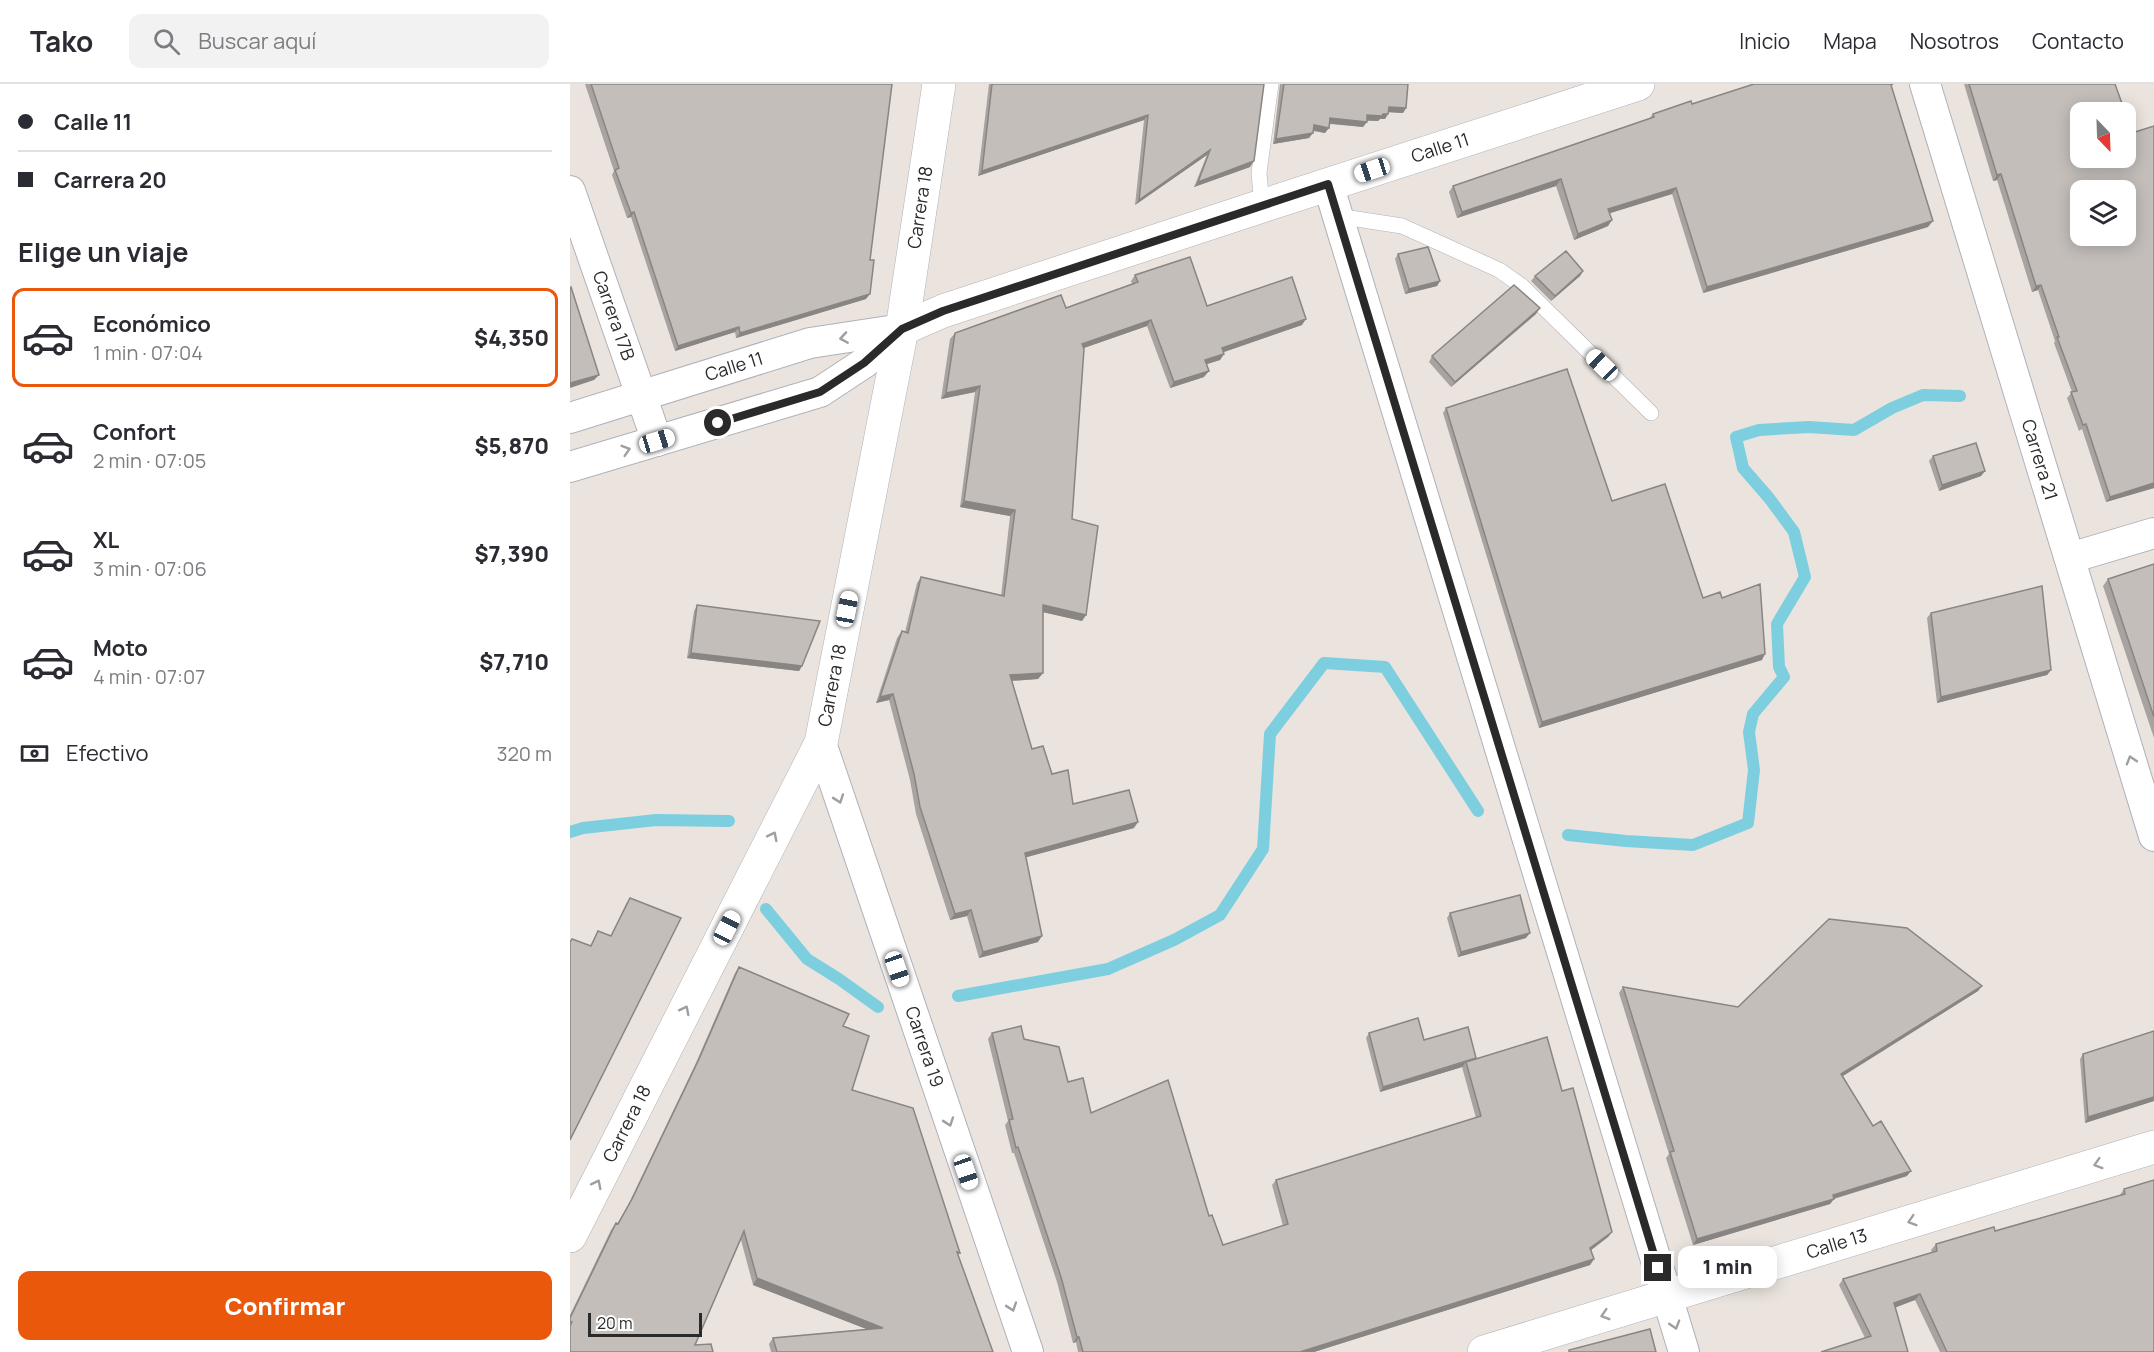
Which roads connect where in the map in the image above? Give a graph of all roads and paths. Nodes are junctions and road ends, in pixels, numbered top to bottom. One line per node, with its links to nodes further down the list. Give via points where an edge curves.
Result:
1 (939, 84): 9 (street, Carrera 18)
2 (1271, 84): 7 (lane, via 1259,173)
3 (1638, 84): 5 (street, Calle 11)
4 (1925, 84): 16 (street, Carrera 21)
5 (1328, 184): 7 (street, Calle 11); 8 (street)
6 (570, 191): 10 (street, Carrera 17B)
7 (1262, 206): 9 (street, Calle 11, via 943,311)
8 (1338, 216): 11 (lane, via 1402,226 1499,270 1522,286); 22 (street)
9 (902, 329): 10 (street, Calle 11, one-way to 10, via 810,343); 13 (street, Calle 11, via 864,363 820,392); 17 (street, Carrera 18)
10 (641, 396): 12 (street, Calle 11); 13 (street, Carrera 17B)
11 (1651, 413)
12 (570, 418)
13 (657, 441): 14 (street, Calle 11, one-way to 13)
14 (570, 467)
15 (2154, 533): 16 (street)
16 (2070, 558): 18 (street, Carrera 21, one-way to 16)
17 (821, 743): 21 (street, Carrera 18, one-way to 17); 23 (street, Carrera 19, one-way to 23)
18 (2149, 803): 19 (street, Carrera 21)
19 (2154, 836)
20 (2154, 1147): 22 (street, Calle 13, one-way to 22)
21 (570, 1236)
22 (1666, 1296): 24 (street, Calle 13, one-way to 24); 25 (street, one-way to 25)
23 (1028, 1352)
24 (1484, 1352)
25 (1684, 1352)

